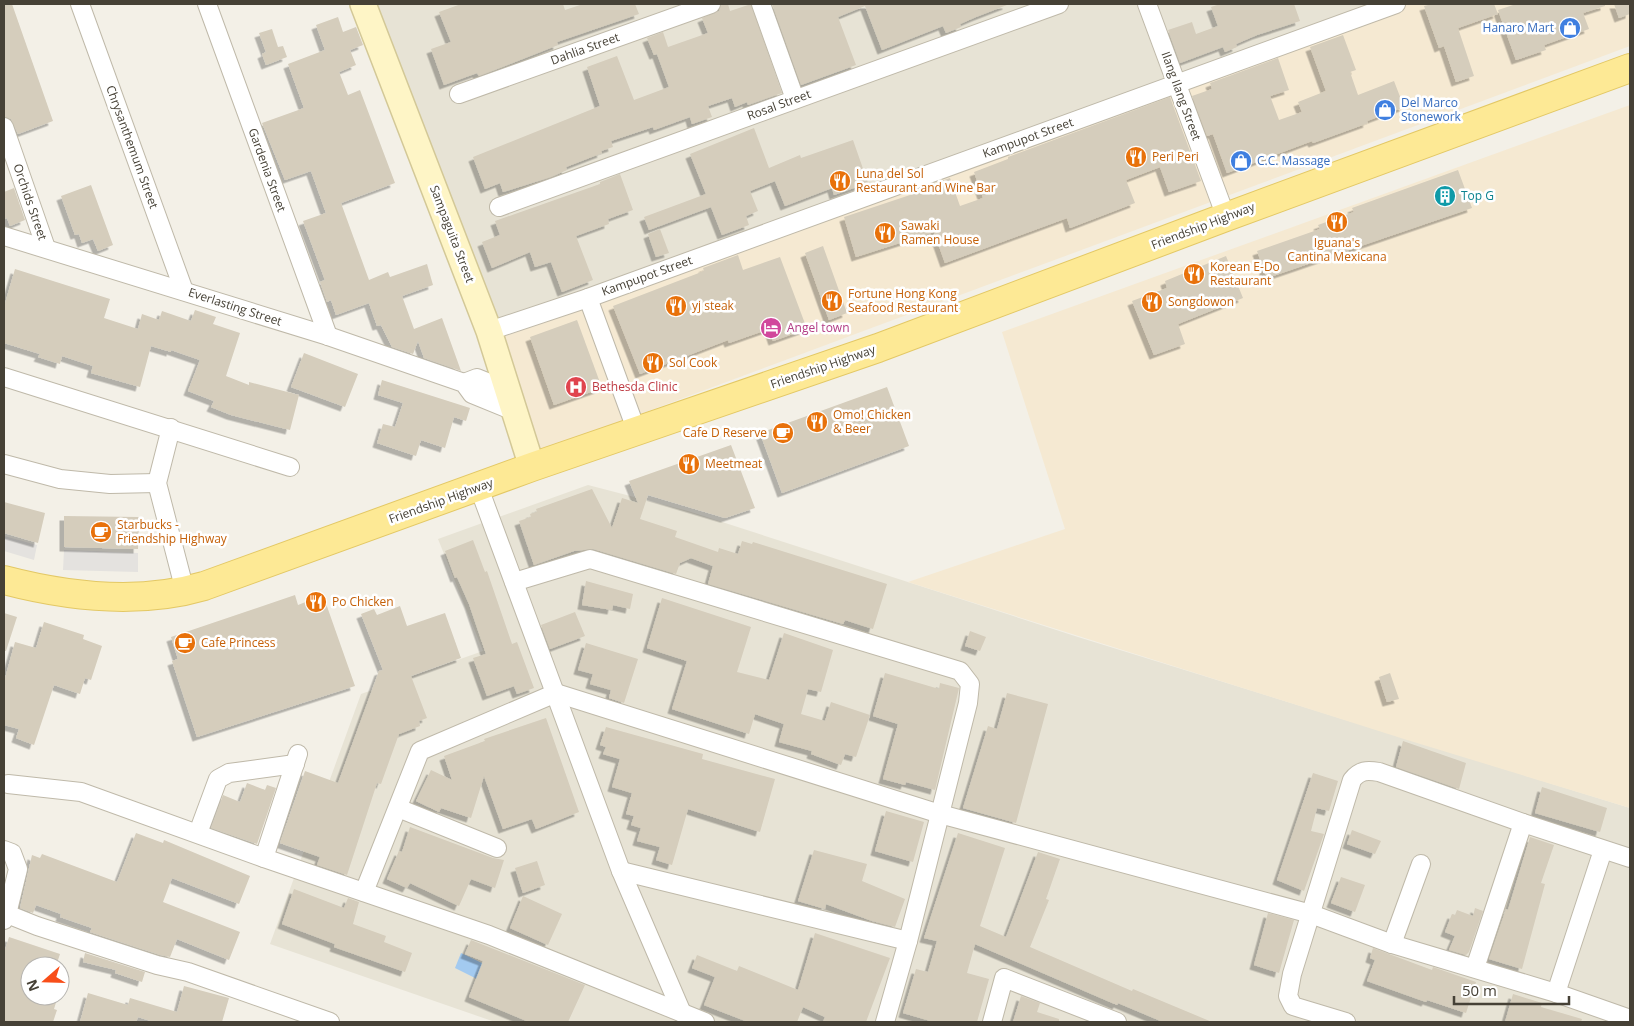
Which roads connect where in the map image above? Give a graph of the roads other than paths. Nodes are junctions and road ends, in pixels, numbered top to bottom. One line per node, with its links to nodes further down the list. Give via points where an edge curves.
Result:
1 (80, 4): 18 (street, Chrysanthemum Street)
2 (206, 4): 21 (street, Gardenia Street)
3 (363, 4): 20 (main road, Sampaguita Street)
4 (711, 4): 11 (street, Dahlia Street)
5 (761, 4): 12 (street)
6 (1059, 4): 12 (street, Rosal Street)
7 (1147, 4): 10 (street, Ilang Ilang Street)
8 (1396, 4): 10 (street, Kampupot Street)
9 (1630, 68): 15 (main road, Friendship Highway)
10 (1176, 84): 15 (street, Ilang Ilang Street); 19 (street, Kampupot Street)
11 (459, 94)
12 (795, 100): 14 (street, Rosal Street)
13 (4, 127): 17 (street, Orchids Street)
14 (499, 207)
15 (1226, 217): 25 (main road, Friendship Highway, via 878,348)
16 (4, 236): 17 (street, Everlasting Street)
17 (46, 248): 18 (street, Everlasting Street)
18 (184, 291): 21 (street, Everlasting Street)
19 (588, 298): 20 (street, Kampupot Street); 25 (street)
20 (489, 331): 23 (main road, Sampaguita Street)
21 (328, 336): 23 (street, Everlasting Street, via 464,383 472,394)
22 (4, 377): 24 (street)
23 (513, 402): 27 (main road, Sampaguita Street)
24 (171, 428): 28 (street); 29 (street)
25 (637, 432): 27 (main road, Friendship Highway)
26 (4, 464): 29 (street, via 60,479 110,484)
27 (532, 467): 30 (main road, Friendship Highway)
28 (290, 468)
29 (157, 482): 33 (street)
30 (479, 488): 32 (street); 33 (main road, Friendship Highway)
31 (4, 580): 33 (main road, Friendship Highway, via 42,590 106,597 154,597)
32 (514, 582): 34 (street); 37 (street, via 590,559 960,671 970,684 968,703)
33 (185, 591)
34 (556, 693): 36 (street, via 420,750); 37 (street); 46 (street)
35 (8, 784): 39 (street, via 81,792)
36 (398, 808): 40 (street); 47 (street)
37 (940, 814): 48 (street); 50 (street)
38 (1523, 823): 42 (street); 48 (street, via 1379,772 1367,770 1357,773 1352,780); 52 (street)
39 (198, 833): 43 (street); 43 (street, via 218,779 229,773 296,759)
40 (497, 848)
41 (4, 850): 49 (street, via 12,853 18,868)
42 (1603, 850): 44 (street); 53 (street)
43 (264, 858): 47 (street)
44 (1630, 858)
45 (1421, 864): 51 (street)
46 (621, 871): 50 (street); 54 (street)
47 (364, 892): 54 (street, via 489,934)
48 (1311, 914): 51 (street); 62 (street, via 1288,996 1293,1006)
49 (6, 917): 57 (street, via 188,972)
50 (908, 941): 59 (street)
51 (1392, 944): 52 (street)
52 (1475, 968): 53 (street)
53 (1556, 993): 56 (street)
54 (682, 1013): 58 (street)
55 (1077, 1015): 60 (street, via 1004,978); 61 (street)
56 (1630, 1019)
57 (330, 1022)
58 (705, 1022)
59 (885, 1022)
60 (992, 1022)
61 (1117, 1022)
62 (1346, 1022)

